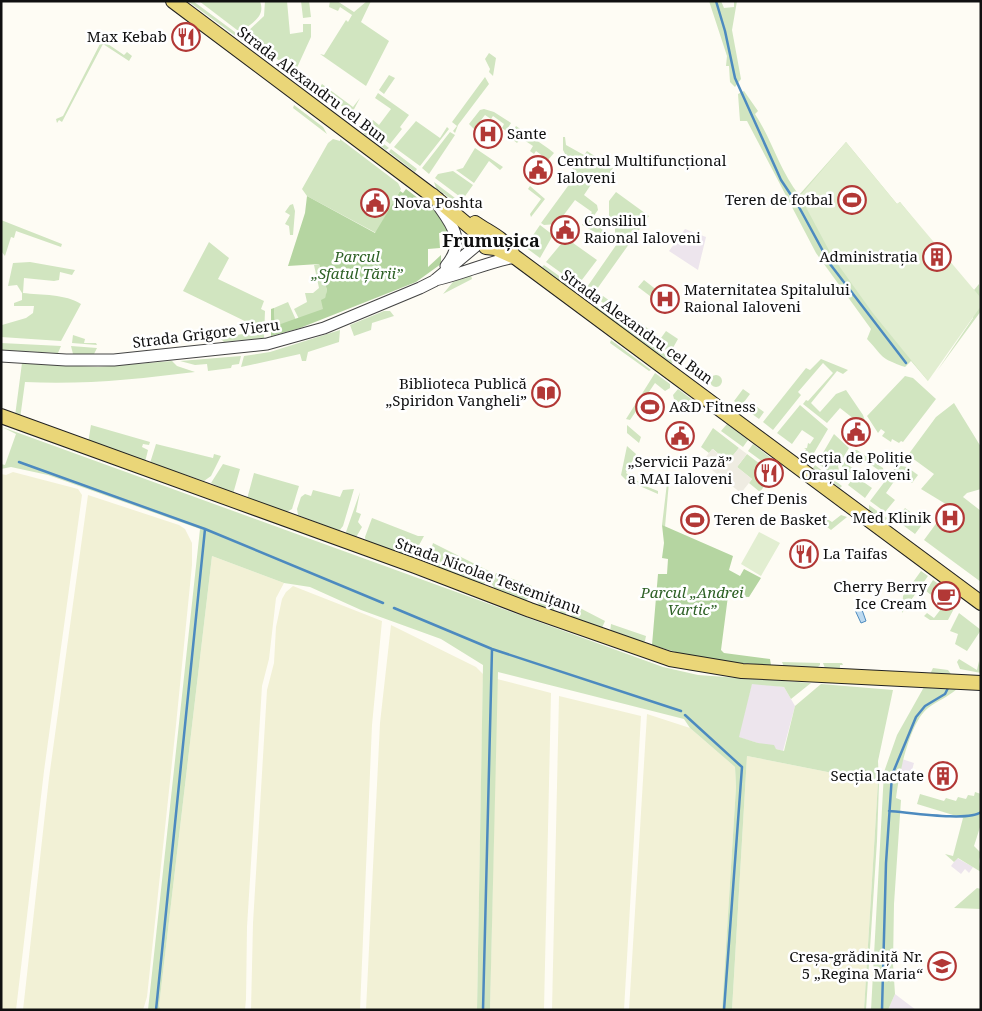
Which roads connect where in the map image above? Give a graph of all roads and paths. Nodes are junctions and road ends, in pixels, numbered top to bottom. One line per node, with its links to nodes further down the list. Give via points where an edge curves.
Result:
1 (173, 1): 2 (main road, Strada Alexandru cel Bun)
2 (432, 196): 3 (main road, Strada Alexandru cel Bun); 5 (street, via 452,224 456,239 451,260)
3 (490, 241): 4 (main road, Strada Alexandru cel Bun); 5 (street)
4 (515, 257): 5 (street); 8 (main road, Strada Alexandru cel Bun)
5 (437, 280): 6 (street, Strada Grigore Vieru, via 324,328 267,344 114,360)
6 (1, 356)
7 (1, 416): 9 (main road, Strada Nicolae Testemițanu, via 670,659 742,670)
8 (981, 603)
9 (981, 683)

